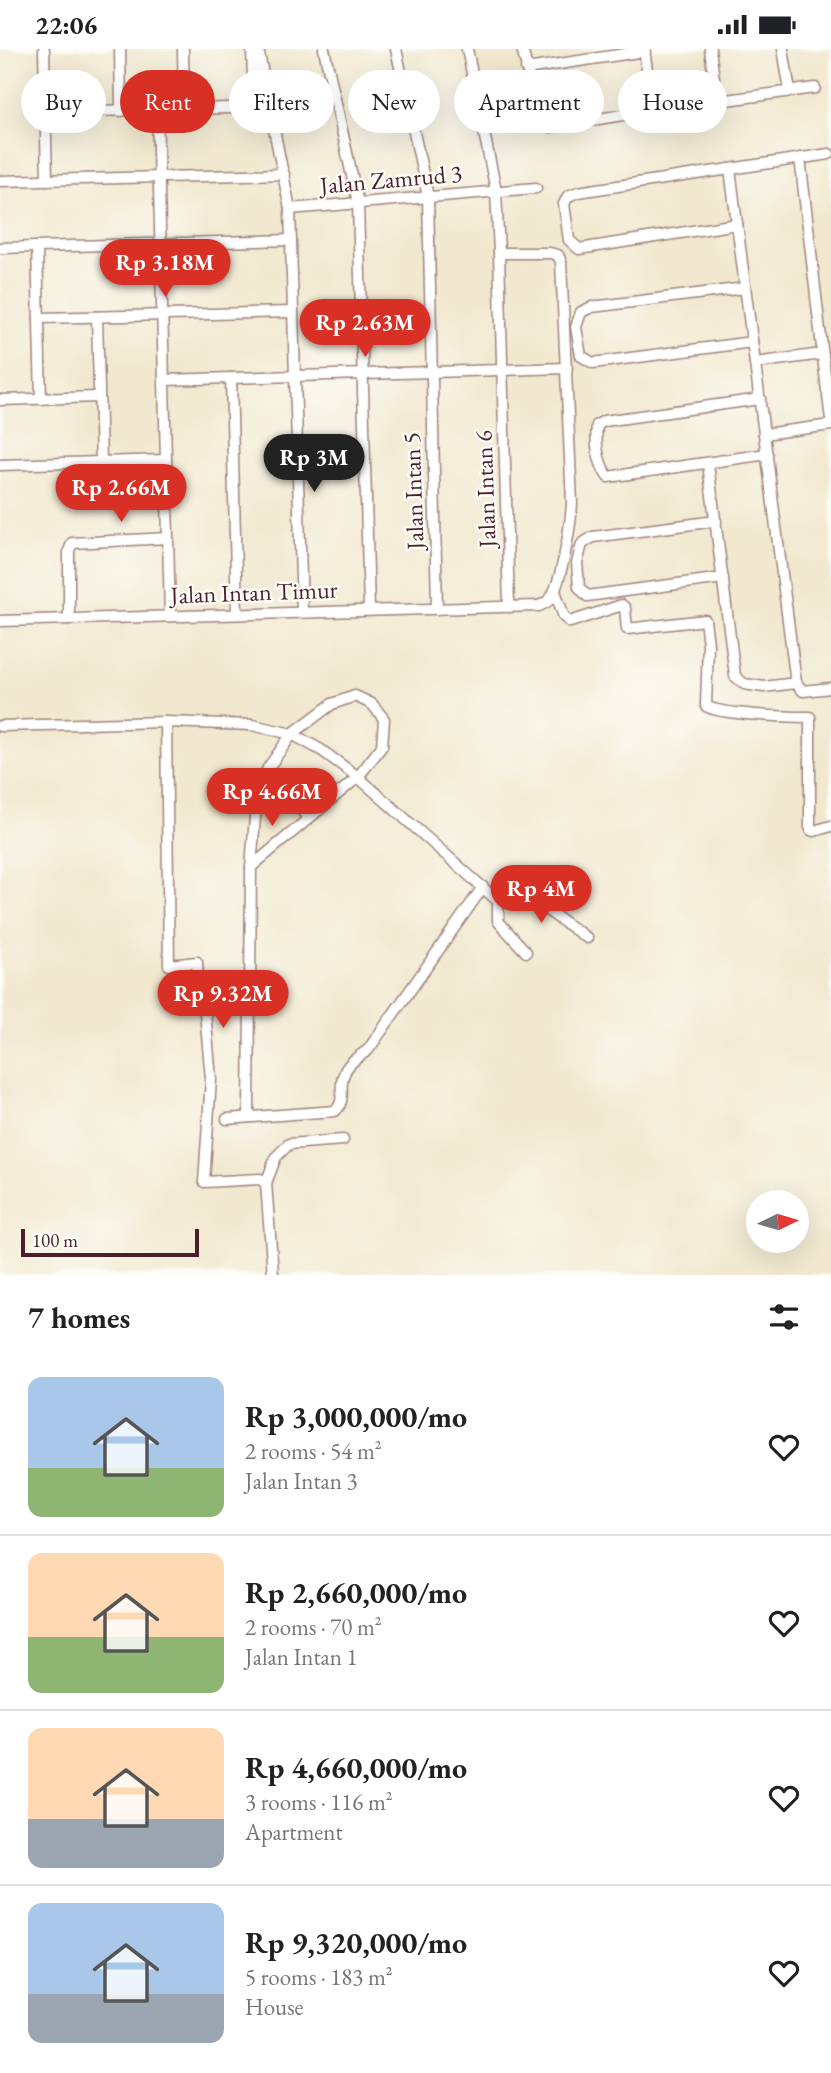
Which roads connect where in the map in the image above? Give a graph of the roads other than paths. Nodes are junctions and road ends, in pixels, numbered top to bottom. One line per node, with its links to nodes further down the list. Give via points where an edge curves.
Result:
1 (44, 49): 14 (street)
2 (120, 49): 15 (street)
3 (183, 49): 16 (street)
4 (252, 49): 17 (street)
5 (258, 49): 18 (street)
6 (324, 49): 38 (street)
7 (396, 49): 37 (street, Jalan Intan 5)
8 (467, 49): 36 (street)
9 (522, 49): 13 (street)
10 (710, 49): 20 (street)
11 (783, 49): 22 (street)
12 (644, 50): 13 (street); 19 (street)
13 (526, 69): 24 (street, via 544,124 550,127)
14 (45, 70)
15 (120, 70)
16 (183, 70)
17 (253, 70)
18 (262, 70)
19 (647, 70)
20 (713, 70)
21 (815, 87): 22 (street)
22 (790, 91): 23 (street)
23 (727, 100)
24 (618, 116)
25 (46, 133): 33 (street)
26 (158, 133): 32 (street)
27 (275, 133): 31 (street)
28 (829, 154): 29 (street)
29 (800, 158): 30 (street); 52 (street)
30 (730, 169): 40 (street); 40 (street, via 578,192 564,204 569,240 579,249)
31 (284, 174): 32 (street); 39 (street)
32 (159, 177): 33 (street); 42 (street)
33 (47, 180): 34 (street)
34 (0, 181)
35 (537, 188): 36 (street, Jalan Zamrud 3)
36 (496, 191): 37 (street, Jalan Zamrud 3); 45 (street, Jalan Zamrud 3)
37 (428, 197): 38 (street, Jalan Zamrud 3); 56 (street, Jalan Intan 5)
38 (358, 203): 39 (street, Jalan Zamrud 3); 57 (street)
39 (289, 209): 41 (street)
40 (737, 224): 46 (street)
41 (291, 240): 42 (street); 47 (street)
42 (160, 243): 43 (street); 48 (street)
43 (37, 247): 44 (street); 50 (street)
44 (0, 248)
45 (499, 253): 54 (street, via 558,255); 55 (street, Jalan Zamrud 3)
46 (745, 288): 51 (street); 51 (street, via 592,307 581,312 576,327 582,356 593,363)
47 (293, 311): 48 (street); 58 (street)
48 (162, 315): 49 (street); 60 (street)
49 (97, 317): 50 (street); 63 (street)
50 (39, 318): 64 (street)
51 (752, 342): 53 (street)
52 (822, 354): 53 (street); 61 (street, via 827,391)
53 (755, 363): 65 (street)
54 (566, 368): 55 (street); 77 (street, via 572,503)
55 (503, 370): 56 (street); 78 (street, Jalan Intan 6)
56 (430, 372): 57 (street); 79 (street, Jalan Intan 5)
57 (363, 374): 58 (street); 80 (street)
58 (296, 376): 59 (street); 81 (street)
59 (230, 378): 60 (street); 82 (street)
60 (164, 380): 70 (street)
61 (831, 390)
62 (831, 396): 67 (street)
63 (99, 397): 64 (street); 71 (street)
64 (41, 399): 66 (street)
65 (760, 399): 68 (street); 72 (street, via 597,425 601,467 608,477)
66 (0, 400)
67 (831, 422): 68 (street)
68 (764, 434): 69 (street)
69 (767, 454): 72 (street); 86 (street)
70 (166, 460): 71 (street); 75 (street)
71 (101, 462): 73 (street)
72 (708, 464): 74 (street)
73 (0, 465)
74 (716, 521): 76 (street); 76 (street, via 593,537 582,544 577,563 579,587 587,596)
75 (168, 538): 83 (street); 84 (street, via 72,543)
76 (723, 578): 86 (street, via 736,676 744,684 764,687)
77 (555, 591): 78 (street, Jalan Intan Timur, via 539,606); 94 (street, via 570,622 622,605 627,629 705,620 706,706 737,713 810,717 810,827 814,831)
78 (509, 607): 79 (street, Jalan Intan Timur)
79 (437, 609): 80 (street, Jalan Intan Timur)
80 (369, 610): 81 (street, Jalan Intan Timur)
81 (302, 612): 82 (street, Jalan Intan Timur)
82 (237, 614): 83 (street, Jalan Intan Timur)
83 (170, 615): 84 (street, Jalan Intan Timur)
84 (69, 619): 85 (street, Jalan Intan Timur)
85 (0, 621)
86 (796, 683): 87 (street, via 803,691)
87 (831, 688)
88 (166, 722): 89 (street); 90 (street, via 252,725); 103 (street, via 169,965 197,962 198,979 202,979 211,1079 204,1182 260,1179)
89 (0, 726)
90 (292, 734): 91 (street); 92 (street); 92 (street, via 332,703 355,695 372,704 384,719 382,747)
91 (266, 773): 93 (street); 95 (street, via 257,793)
92 (358, 777): 93 (street); 96 (street)
93 (308, 817): 95 (street)
94 (831, 826)
95 (251, 867): 100 (street)
96 (483, 887): 97 (street); 100 (street, via 368,1050 344,1073 340,1107)
97 (498, 901): 98 (street, via 528,897); 99 (street, via 498,921)
98 (587, 938)
99 (526, 952)
100 (249, 1117): 101 (street)
101 (227, 1119)
102 (343, 1140): 103 (street, via 289,1144 276,1157)
103 (265, 1183): 104 (street)
104 (273, 1275)

